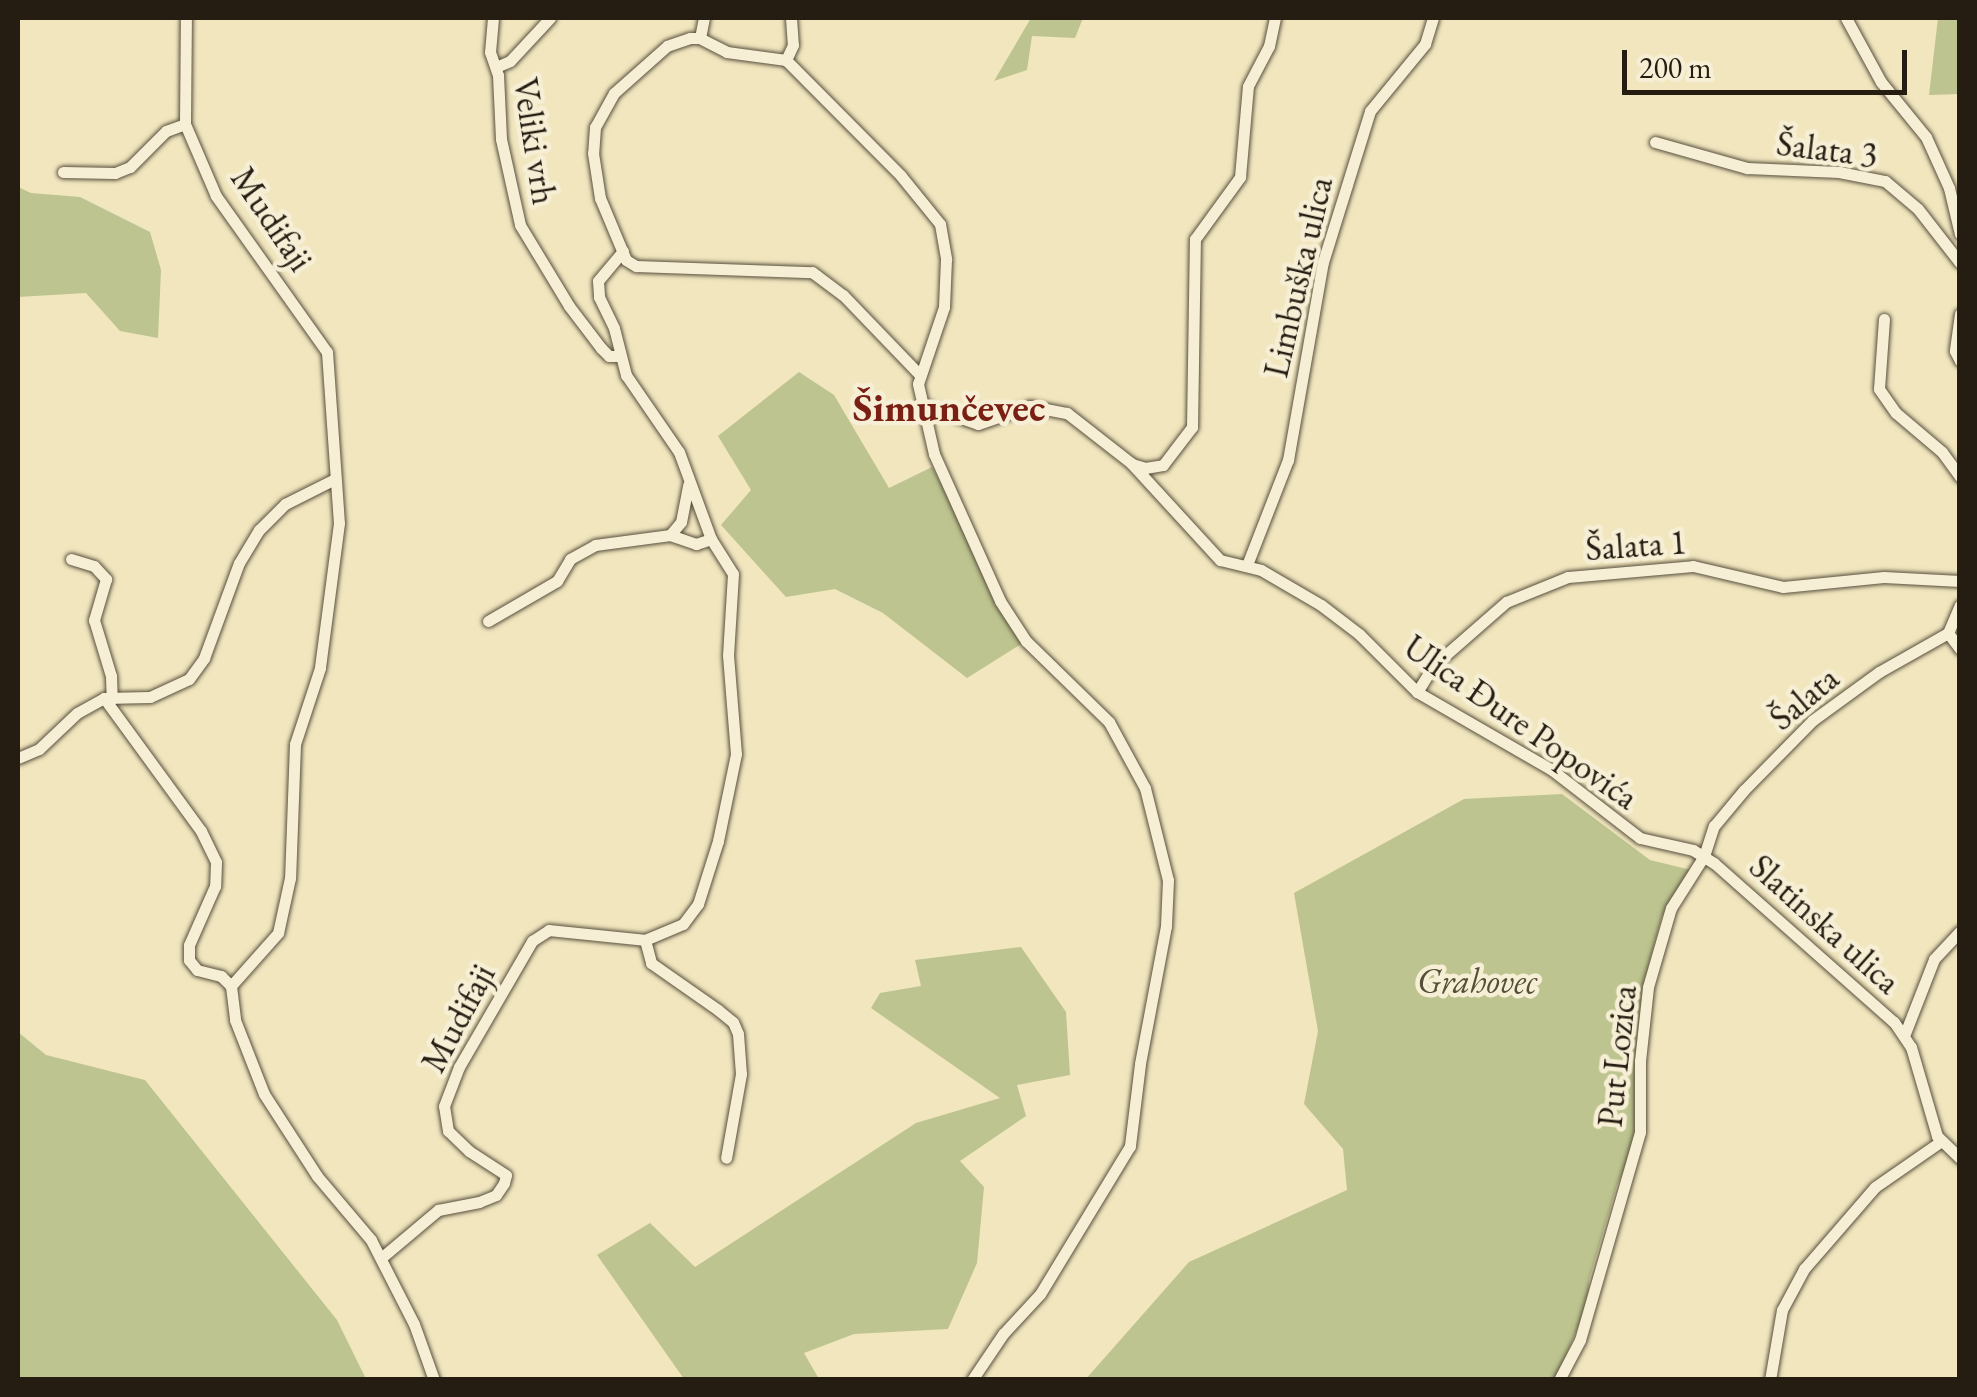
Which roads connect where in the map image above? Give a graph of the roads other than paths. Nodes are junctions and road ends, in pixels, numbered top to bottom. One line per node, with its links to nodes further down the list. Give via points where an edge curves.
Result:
1 (186, 18): 12 (street)
2 (493, 18): 11 (street, Veliki vrh, via 490,52)
3 (550, 18): 11 (street)
4 (704, 18): 9 (street)
5 (791, 18): 10 (street, via 793,45)
6 (1275, 18): 25 (street, via 1248,86 1240,178 1195,239 1194,415 1192,428)
7 (1433, 18): 33 (street, Limbuška ulica, via 1425,44 1370,111 1323,262 1288,460)
8 (1846, 18): 15 (street, via 1881,82 1926,138)
9 (700, 38): 10 (street, via 727,52); 16 (street, via 667,46 614,92 594,127 600,198)
10 (786, 60): 22 (street, via 940,224 944,306)
11 (496, 67): 20 (street, Veliki vrh, via 501,138 520,225 568,306 609,356)
12 (185, 124): 14 (street, via 166,130 115,174); 27 (street, Mudifaji, via 216,196 326,352)
13 (1655, 142): 17 (street, Šalata 3, via 1747,168 1838,172 1885,182 1918,209)
14 (64, 172)
15 (1960, 234)
16 (623, 252): 20 (street, via 598,282); 22 (street, via 636,266 668,270 812,272)
17 (1960, 263)
18 (1960, 314): 21 (street)
19 (1884, 319): 26 (street, via 1879,389)
20 (620, 356): 28 (street, via 633,387 679,452)
21 (1960, 361)
22 (920, 375): 23 (street)
23 (922, 404): 24 (street, Ulica Đure Popovića, via 978,424 1049,406 1068,413); 52 (street, via 934,454 1000,600 1026,640 1109,722 1145,788 1168,880 1130,1146 1040,1294)
24 (1131, 464): 25 (street); 29 (street, Ulica Đure Popovića)
25 (1162, 466): 29 (street)
26 (1960, 477)
27 (335, 479): 40 (street, via 286,504 259,530 189,679 150,697); 45 (street, Mudifaji, via 339,523 332,593 320,668 295,744 290,878 278,933)
28 (688, 485): 30 (street, via 681,522); 31 (street)
29 (1160, 497): 33 (street, Ulica Đure Popovića, via 1208,552)
30 (670, 535): 31 (street, via 696,544); 36 (street, via 595,545 570,559 557,580)
31 (711, 539): 44 (street, via 733,574 728,655 736,754 698,904 683,924)
32 (71, 559): 40 (street, via 104,574 94,620 110,676)
33 (1246, 565): 39 (street, Ulica Đure Popovića, via 1322,605)
34 (1960, 580): 39 (street, Šalata 1, via 1884,577 1783,587 1693,566 1568,577 1506,602 1434,666)
35 (1960, 604): 37 (street)
36 (488, 620)
37 (1948, 633): 38 (street); 42 (street, Šalata, via 1813,720 1714,826)
38 (1960, 649)
39 (1417, 692): 42 (street, Ulica Đure Popovića, via 1552,770 1640,838)
40 (108, 698): 41 (street); 45 (street, via 216,862 215,886 189,944 189,960)
41 (18, 758)
42 (1704, 856): 46 (street, Slatinska ulica); 53 (street, Put Lozica, via 1666,921 1648,987 1640,1132 1580,1340)
43 (1960, 930): 46 (street, Slatinska ulica, via 1934,959)
44 (645, 940): 48 (street, via 651,963 733,1022 738,1034 741,1074); 50 (street, Mudifaji, via 549,930 532,941 459,1067 444,1106 448,1131 506,1174 504,1183 479,1202 438,1210)
45 (231, 986): 50 (street, via 240,1039 282,1127)
46 (1904, 1036): 47 (street, Slatinska ulica)
47 (1940, 1142): 49 (street); 54 (street, via 1875,1187 1804,1269 1782,1310)
48 (726, 1158)
49 (1960, 1158)
50 (382, 1258): 51 (street)
51 (434, 1380)
52 (972, 1380)
53 (1560, 1380)
54 (1770, 1380)

